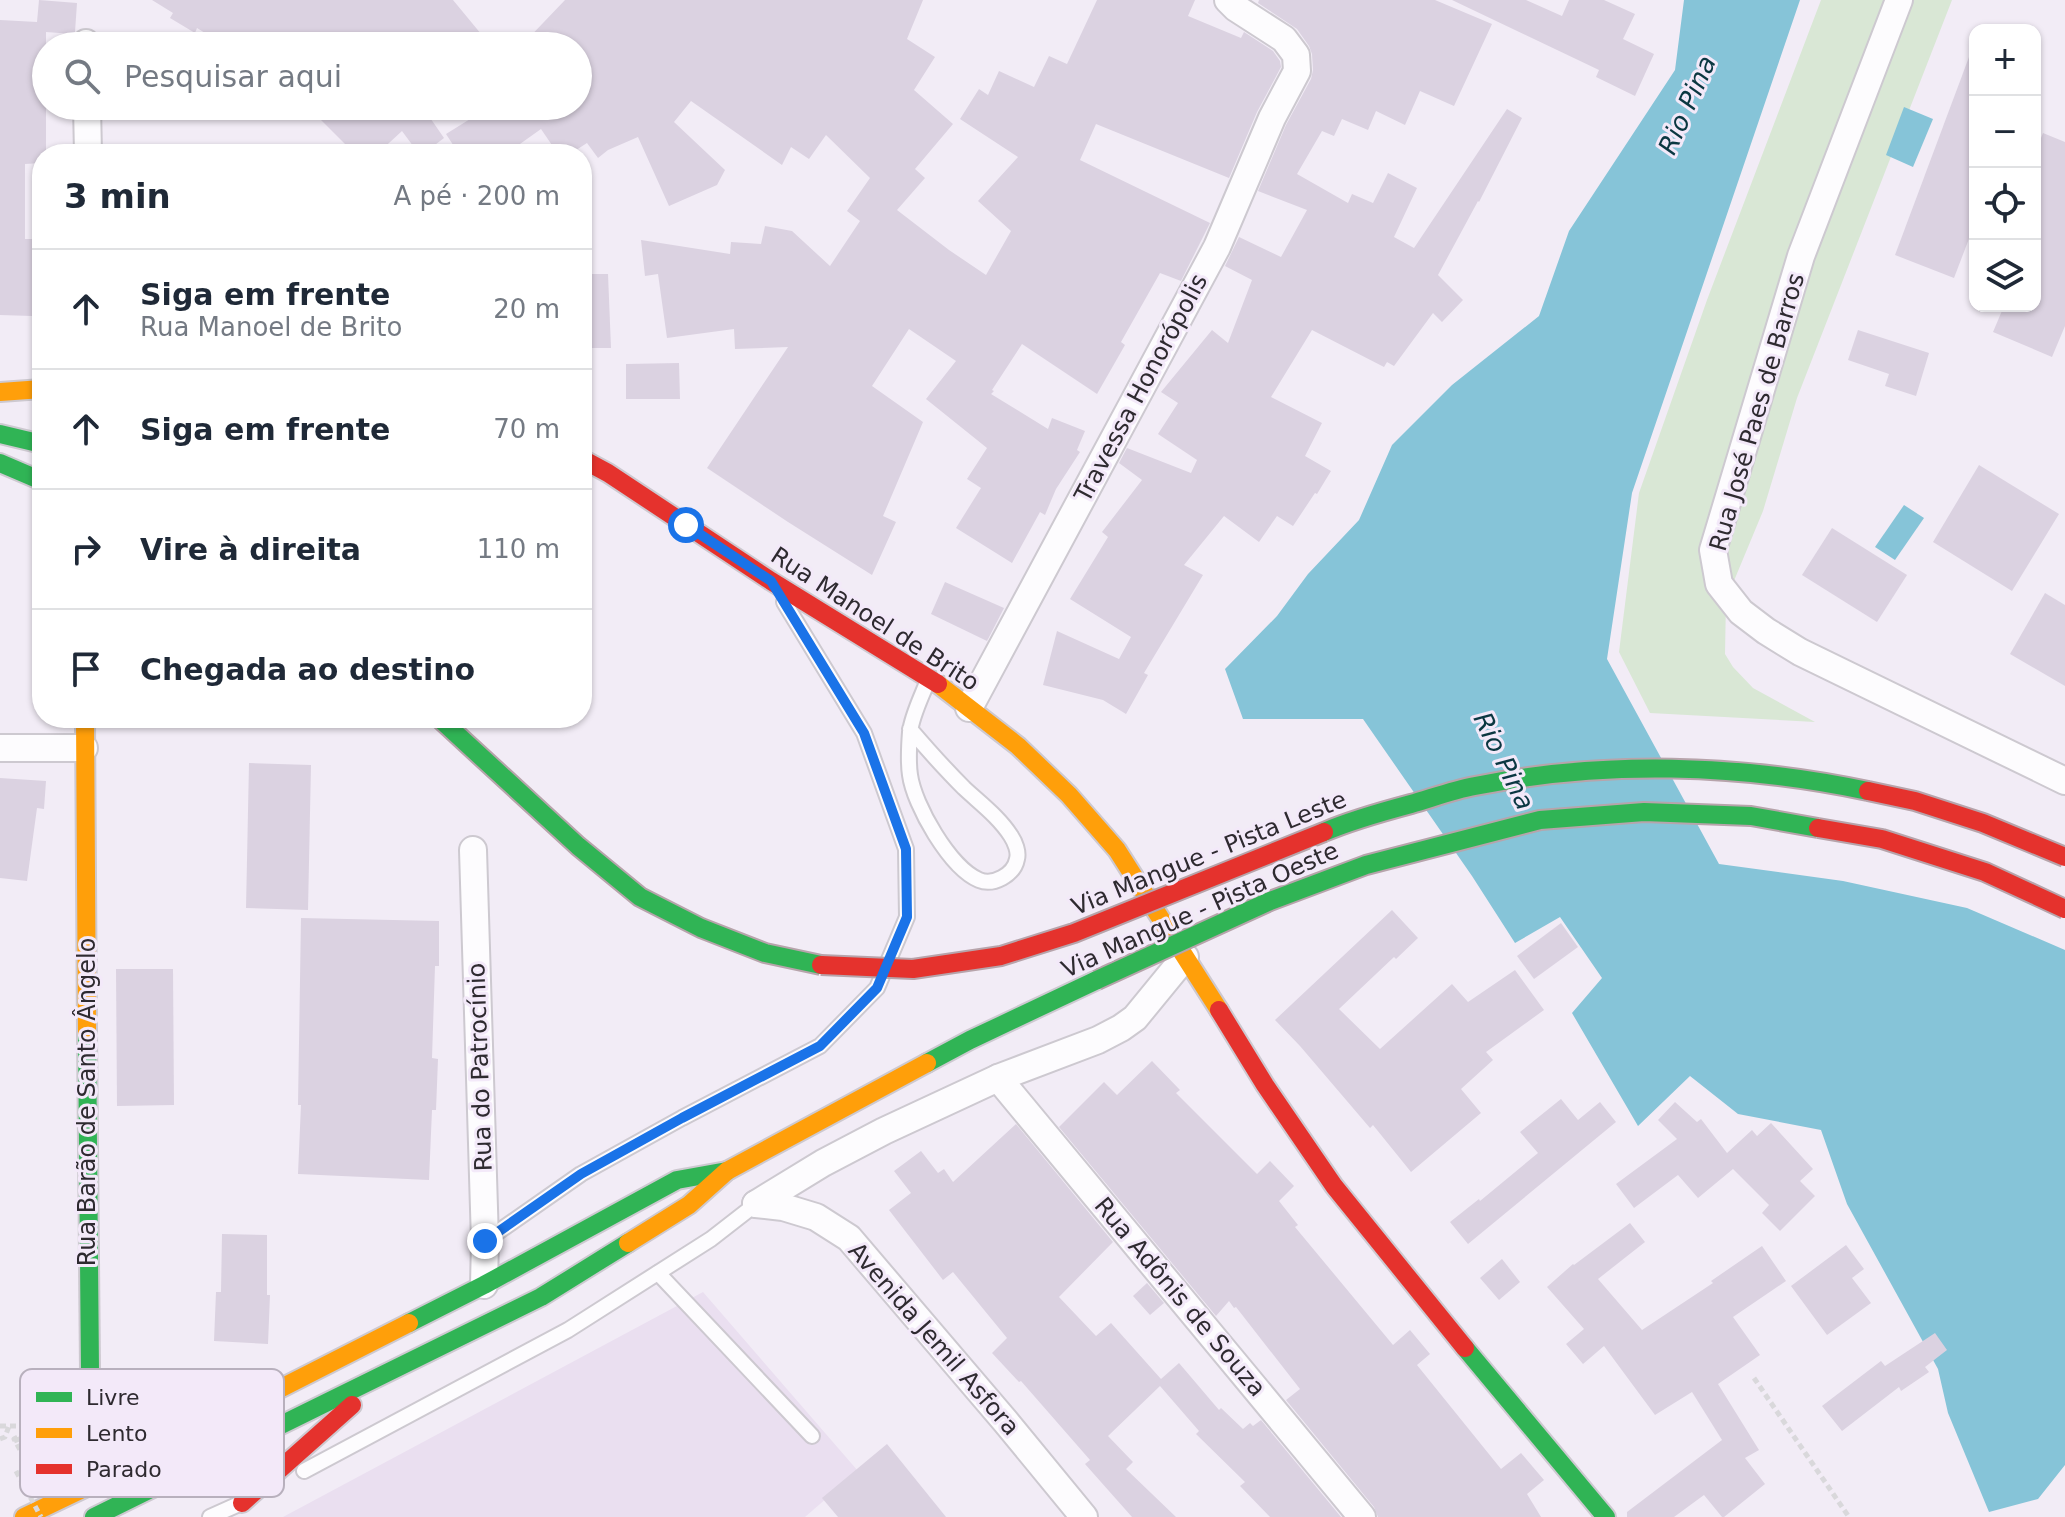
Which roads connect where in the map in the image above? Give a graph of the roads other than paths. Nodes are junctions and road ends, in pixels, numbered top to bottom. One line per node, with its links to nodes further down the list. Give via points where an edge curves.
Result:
1 (1228, 0): 14 (street, Travessa Honorópolis, via 1284,39 1296,55 1297,71 1217,247)
2 (1899, 0): 20 (street, Rua José Paes de Barros, via 1801,256 1713,550 1719,584 1741,612 1800,652)
3 (87, 120): 4 (street)
4 (88, 144)
5 (32, 390): 6 (main road)
6 (0, 392)
7 (0, 434): 8 (main road)
8 (32, 442)
9 (0, 463): 11 (main road)
10 (592, 464): 12 (main road, Rua Manoel de Brito)
11 (32, 476)
12 (771, 581): 13 (main road, Rua Manoel de Brito); 28 (lane, via 864,733 906,849 907,917 877,988 820,1046 581,1174)
13 (929, 677): 14 (main road, Rua Manoel de Brito); 17 (lane)
14 (969, 708): 24 (main road, Rua Manoel de Brito, via 1018,746 1117,850)
15 (85, 728): 19 (main road, Rua Barão de Santo Ângelo)
16 (450, 728): 22 (main road, Via Mangue - Pista Leste, bridge, via 640,897 765,953 815,965 913,969 1001,956 1074,933 1350,821 1474,786 1574,772 1658,768 1826,782 1915,801)
17 (910, 729): 17 (lane, via 910,775 940,843 956,864 980,881 993,882 1007,874 1017,861 1012,837)
18 (0, 748): 19 (street)
19 (84, 748): 31 (main road, Rua Barão de Santo Ângelo)
20 (2065, 781)
21 (473, 850): 28 (street, Rua do Patrocínio)
22 (2065, 857)
23 (2065, 909): 26 (main road, Via Mangue - Pista Oeste, bridge, via 1985,872 1882,839 1751,816 1644,812 1540,820 1366,865 1270,901 970,1040)
24 (1185, 957): 25 (street, via 1121,1028); 48 (main road, Rua Manoel de Brito, via 1334,1186)
25 (998, 1078): 27 (street, via 884,1131); 47 (street, Rua Adônis de Souza)
26 (727, 1171): 30 (main road, via 677,1180); 32 (main road, via 689,1205 541,1297)
27 (756, 1204): 29 (lane); 46 (street, Avenida Jemil Asfora, via 816,1217 849,1238)
28 (485, 1241): 30 (street, Rua do Patrocínio)
29 (658, 1273): 35 (lane); 37 (lane, via 568,1330)
30 (484, 1285): 33 (main road)
31 (88, 1369)
32 (391, 1370): 34 (main road); 36 (main road)
33 (284, 1387)
34 (284, 1423)
35 (812, 1436)
36 (284, 1466)
37 (284, 1481)
38 (66, 1497): 43 (main road)
39 (134, 1497): 44 (main road)
40 (249, 1497): 42 (main road)
41 (253, 1497): 42 (lane)
42 (242, 1503): 45 (lane)
43 (24, 1517)
44 (94, 1517)
45 (210, 1517)
46 (1084, 1517)
47 (1362, 1517)
48 (1606, 1517)

